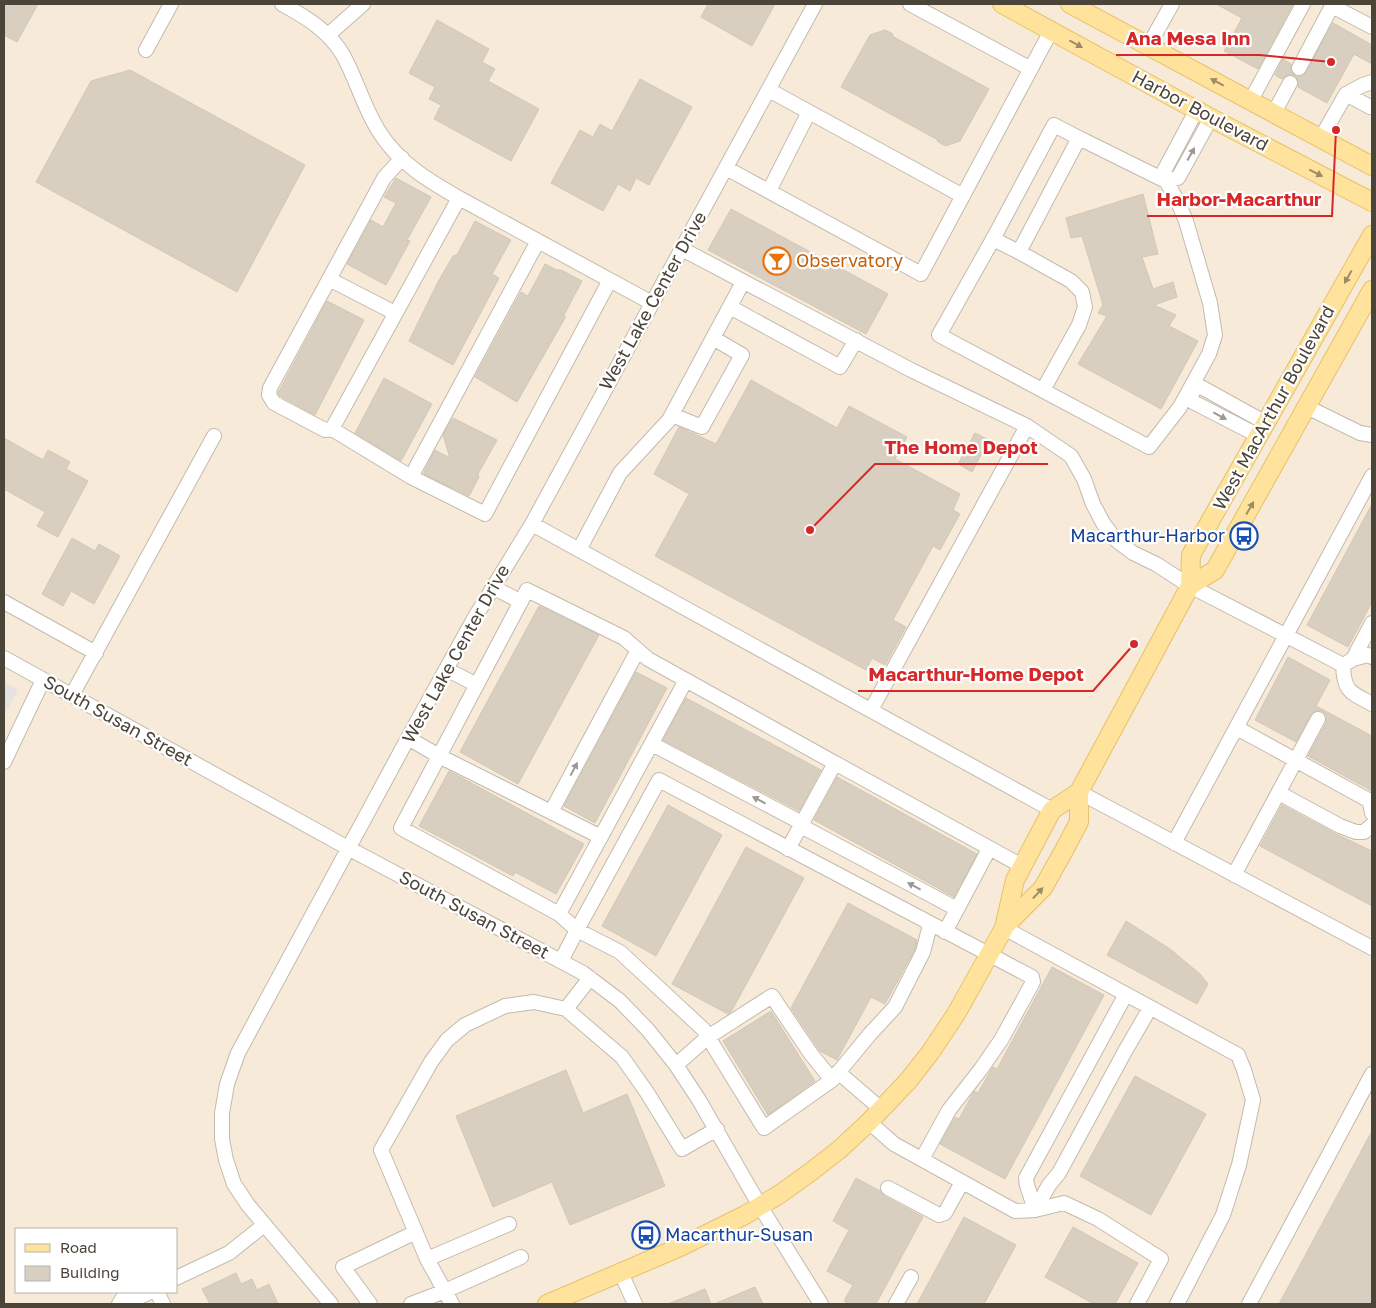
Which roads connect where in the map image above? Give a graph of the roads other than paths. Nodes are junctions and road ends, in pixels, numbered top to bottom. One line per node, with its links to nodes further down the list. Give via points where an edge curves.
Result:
1 (170, 4): 14 (street)
2 (282, 4): 12 (street)
3 (363, 4): 12 (street)
4 (815, 4): 19 (street, West Lake Center Drive)
5 (910, 4): 16 (street)
6 (1002, 4): 11 (main road, Harbor Boulevard)
7 (1070, 4): 13 (main road, Harbor Boulevard)
8 (1172, 4): 13 (street)
9 (1302, 4): 21 (street)
10 (1372, 28): 15 (street, via 1332,6)
11 (1052, 31): 16 (street); 25 (main road, Harbor Boulevard, one-way to 25)
12 (328, 35): 28 (street, via 342,54 381,134)
13 (1149, 45): 21 (main road, Harbor Boulevard, one-way to 13)
14 (146, 50)
15 (1299, 68)
16 (1031, 69): 33 (street)
17 (1372, 82): 20 (street)
18 (1290, 83): 24 (street)
19 (768, 90): 23 (street); 30 (street, West Lake Center Drive)
20 (1346, 94): 22 (street); 27 (street)
21 (1251, 100): 24 (main road, Harbor Boulevard)
22 (1370, 107)
23 (810, 112): 32 (street); 33 (street)
24 (1274, 113): 27 (main road, Harbor Boulevard)
25 (1204, 114): 31 (street, via 1164,171); 35 (main road, Harbor Boulevard, one-way to 35)
26 (1079, 138): 31 (street); 37 (street, via 1054,125); 40 (street)
27 (1322, 138): 29 (main road, Harbor Boulevard)
28 (402, 158): 34 (street, via 430,182); 41 (street, via 384,178)
29 (1372, 166)
30 (726, 168): 32 (street); 39 (street, West Lake Center Drive)
31 (1166, 181): 51 (street, via 1186,221 1214,325 1213,344)
32 (768, 191): 33 (street, via 921,274)
33 (963, 196)
34 (459, 198): 38 (street); 47 (street)
35 (1372, 202)
36 (1372, 235): 56 (main road, West MacArthur Boulevard, one-way to 56)
37 (993, 239): 40 (street); 50 (street, via 940,335)
38 (538, 241): 42 (street); 60 (street)
39 (682, 249): 43 (street); 45 (street, West Lake Center Drive)
40 (1018, 252): 50 (street, via 1071,281 1082,292 1084,307 1079,325)
41 (329, 279): 47 (street); 55 (street, via 270,388 269,396 274,403 326,430)
42 (610, 280): 45 (street); 60 (street, via 485,514)
43 (743, 282): 46 (street); 49 (street)
44 (1372, 290): 52 (main road, West MacArthur Boulevard)
45 (652, 303): 61 (street, West Lake Center Drive)
46 (730, 307): 48 (street); 49 (street, via 840,367)
47 (395, 314): 55 (street)
48 (713, 338): 53 (street); 53 (street, via 742,355 702,427)
49 (856, 340): 54 (street)
50 (1043, 390): 51 (street, via 1149,447)
51 (1190, 390): 56 (street, via 1201,387)
52 (1307, 407): 57 (street, via 1360,433); 63 (main road, West MacArthur Boulevard, one-way to 52, via 1215,570)
53 (672, 415): 62 (street, via 620,473)
54 (1027, 426): 63 (street, via 1071,456 1093,504 1116,540); 80 (street)
55 (332, 429): 60 (street)
56 (1263, 430): 63 (main road, West MacArthur Boulevard, via 1191,556)
57 (1372, 435)
58 (214, 436): 70 (street)
59 (1372, 476): 68 (street)
60 (411, 477)
61 (532, 524): 62 (street); 64 (street, West Lake Center Drive)
62 (579, 550): 80 (street)
63 (1190, 586): 68 (street); 89 (main road, West MacArthur Boulevard)
64 (493, 587): 66 (street); 74 (street, West Lake Center Drive)
65 (4, 602): 70 (street)
66 (521, 602): 69 (street, via 527,590 624,638); 77 (street)
67 (1372, 622): 73 (street)
68 (1286, 636): 73 (street); 82 (street)
69 (638, 650): 76 (street); 92 (street, one-way to 69)
70 (96, 653): 78 (street)
71 (1372, 657): 73 (street, via 1368,655)
72 (4, 658): 75 (street, South Susan Street)
73 (1348, 662): 79 (street, via 1344,680 1349,692)
74 (446, 669): 77 (street); 83 (street, West Lake Center Drive)
75 (43, 680): 78 (street, South Susan Street); 87 (street)
76 (686, 680): 84 (street); 88 (street)
77 (477, 685): 85 (street)
78 (72, 695): 98 (street, South Susan Street)
79 (1372, 704)
80 (871, 710): 91 (street)
81 (1318, 719): 86 (street)
82 (1237, 728): 86 (street); 97 (street)
83 (408, 738): 85 (street); 98 (street, West Lake Center Drive)
84 (652, 744): 94 (street, one-way to 84); 96 (street)
85 (439, 756): 92 (street); 104 (street, via 401,828)
86 (1297, 761): 90 (street); 93 (street, via 1370,801)
87 (4, 762)
88 (835, 764): 94 (street); 99 (street)
89 (1079, 792): 91 (main road, West MacArthur Boulevard); 97 (street); 106 (main road, West MacArthur Boulevard, one-way to 89, via 1043,888 1080,822)
90 (1279, 793): 95 (street, via 1348,830 1364,832); 102 (street)
91 (1052, 810): 101 (main road, West MacArthur Boulevard)
92 (552, 812): 96 (street)
93 (1372, 813)
94 (801, 825): 100 (street); 103 (street, one-way to 94)
95 (1372, 825)
96 (601, 837): 104 (street)
97 (1174, 843): 102 (street)
98 (348, 848): 111 (street, South Susan Street); 128 (street, West Lake Center Drive, via 238,1053 227,1084 222,1113 226,1160 234,1184)
99 (989, 848): 101 (street); 103 (street)
100 (788, 849): 105 (street); 107 (street, via 659,780)
101 (1022, 866): 106 (main road, West MacArthur Boulevard, via 1015,880)
102 (1234, 875): 109 (street)
103 (957, 909): 108 (street)
104 (559, 914): 107 (street)
105 (930, 925): 108 (street); 119 (street, via 924,952 895,1007)
106 (1004, 928): 110 (main road, West MacArthur Boulevard); 113 (street)
107 (577, 930): 111 (street); 116 (street, via 620,952)
108 (945, 932): 110 (street)
109 (1370, 942)
110 (990, 956): 120 (main road, West MacArthur Boulevard, via 930,1053); 122 (street, via 1032,978 1033,982 1001,1040 949,1110)
111 (561, 961): 112 (street, South Susan Street)
112 (590, 978): 115 (street); 117 (street, South Susan Street, via 648,1030)
113 (1126, 994): 114 (street); 126 (street, via 1026,1178)
114 (1150, 1008): 126 (street, via 1059,1173 1048,1185); 147 (street, via 1238,1055 1253,1100 1239,1165 1223,1215)
115 (566, 1009): 121 (street, via 622,1057 682,1149); 129 (street, via 534,1002 505,1006 465,1025 447,1040 431,1062 381,1150)
116 (708, 1037): 117 (street); 119 (street, via 772,996 811,1054); 119 (street, via 764,1128)
117 (676, 1064): 121 (street, South Susan Street)
118 (1372, 1074): 148 (street)
119 (835, 1076): 120 (street)
120 (875, 1116): 122 (street, via 894,1144); 125 (main road, West MacArthur Boulevard, via 812,1171)
121 (717, 1129): 125 (street, South Susan Street)
122 (922, 1159): 123 (street)
123 (962, 1182): 124 (street, via 940,1215); 126 (street, via 1015,1210)
124 (888, 1188)
125 (760, 1206): 132 (main road, West MacArthur Boulevard); 144 (street, South Susan Street)
126 (1035, 1210): 146 (street, via 1064,1203 1098,1219 1161,1259)
127 (509, 1224): 131 (street)
128 (264, 1225): 133 (street, via 229,1253); 138 (street, West Lake Center Drive)
129 (416, 1232): 131 (street); 139 (street, via 344,1267)
130 (521, 1257): 135 (street)
131 (427, 1259): 135 (street)
132 (621, 1273): 142 (main road, West MacArthur Boulevard); 143 (street)
133 (178, 1277)
134 (911, 1277): 145 (street)
135 (444, 1291): 140 (street); 141 (street)
136 (148, 1293): 137 (street, via 135,1299 122,1298)
137 (119, 1304)
138 (331, 1304)
139 (370, 1304)
140 (411, 1304)
141 (452, 1304)
142 (547, 1304)
143 (634, 1304)
144 (821, 1304)
145 (896, 1304)
146 (1137, 1304)
147 (1177, 1304)
148 (1249, 1304)

